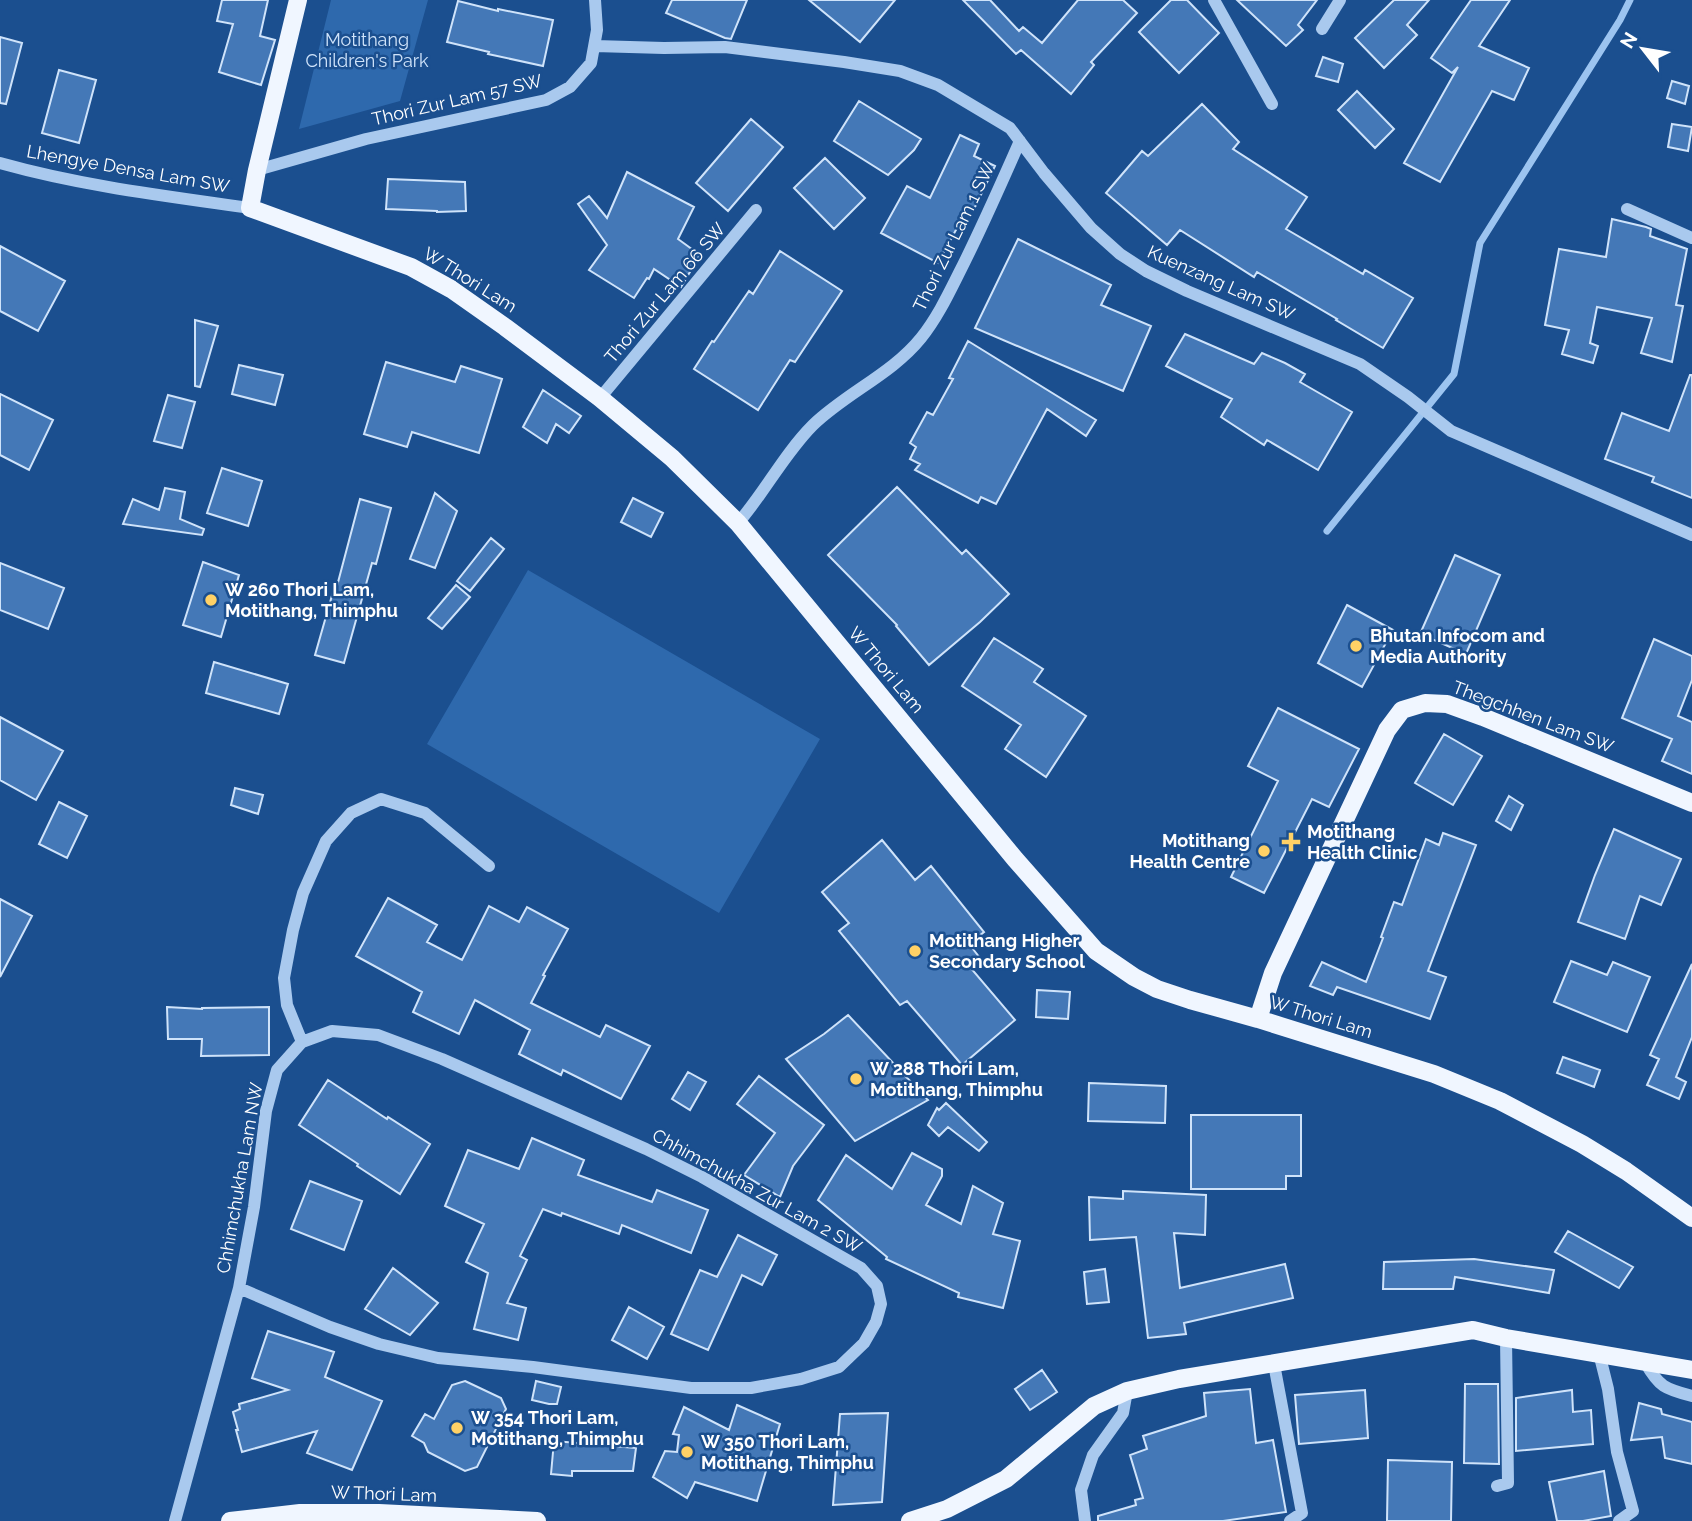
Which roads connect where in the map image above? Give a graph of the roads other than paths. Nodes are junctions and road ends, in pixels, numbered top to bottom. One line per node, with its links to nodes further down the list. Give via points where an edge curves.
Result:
1 (298, 0): 10 (main road)
2 (595, 0): 6 (street, Thori Zur Lam 57 SW)
3 (1214, 0): 7 (street)
4 (1340, 0): 5 (street)
5 (1322, 29)
6 (595, 46): 8 (street, Kuenzang Lam SW, via 725,47 900,71 939,85 1010,128); 10 (street, Thori Zur Lam 57 SW, via 591,64 570,87 546,100 366,139)
7 (1272, 104)
8 (1020, 141): 16 (street, Thori Zur Lam 1 SW, via 972,248 921,338 895,364 813,425); 17 (street, Kuenzang Lam SW, via 1091,228 1146,271 1360,363 1451,431)
9 (0, 163): 11 (street, Lhengye Densa Lam SW, via 102,186)
10 (257, 170): 11 (main road)
11 (250, 208): 15 (main road, W Thori Lam, via 411,267 452,289)
12 (1627, 209): 14 (street)
13 (756, 210): 15 (street, Thori Zur Lam 66 SW)
14 (1692, 238)
15 (600, 398): 16 (main road, W Thori Lam, via 672,458)
16 (738, 523): 20 (main road, W Thori Lam, via 1015,859 1097,951 1157,989)
17 (1692, 534)
18 (1692, 803): 20 (main road, Thegchhen Lam SW, via 1447,704 1425,703 1402,710 1387,730 1273,973)
19 (489, 866): 21 (street, via 425,813 381,799 351,813 326,841 293,930 284,978 287,1005)
20 (1258, 1020): 22 (main road, W Thori Lam, via 1434,1074 1500,1101 1582,1144)
21 (302, 1042): 23 (street, Chhimchukha Lam NW, via 277,1070 273,1084); 23 (street, Chhimchukha Zur Lam 2 SW, via 332,1031 378,1035 646,1149 861,1268 877,1286 881,1304 864,1343 839,1367 751,1388 691,1388 438,1358 379,1344)
22 (1692, 1218)
23 (239, 1289): 32 (street, Chhimchukha Lam NW)
24 (1506, 1338): 25 (main road); 27 (main road, via 1473,1330); 31 (street, via 1508,1483)
25 (1599, 1353): 26 (main road); 38 (street, via 1633,1511)
26 (1645, 1362): 28 (main road); 30 (street, via 1654,1379)
27 (1274, 1364): 29 (main road); 37 (street, via 1302,1513)
28 (1692, 1370)
29 (1127, 1391): 35 (main road, via 1094,1406 1006,1479 947,1509); 36 (street, via 1123,1413 1093,1455 1081,1490)
30 (1692, 1396)
31 (1497, 1486)
32 (175, 1521)
33 (230, 1521): 34 (main road, W Thori Lam, via 300,1513 379,1513)
34 (537, 1521)
35 (909, 1521)
36 (1085, 1521)
37 (1290, 1521)
38 (1619, 1521)

